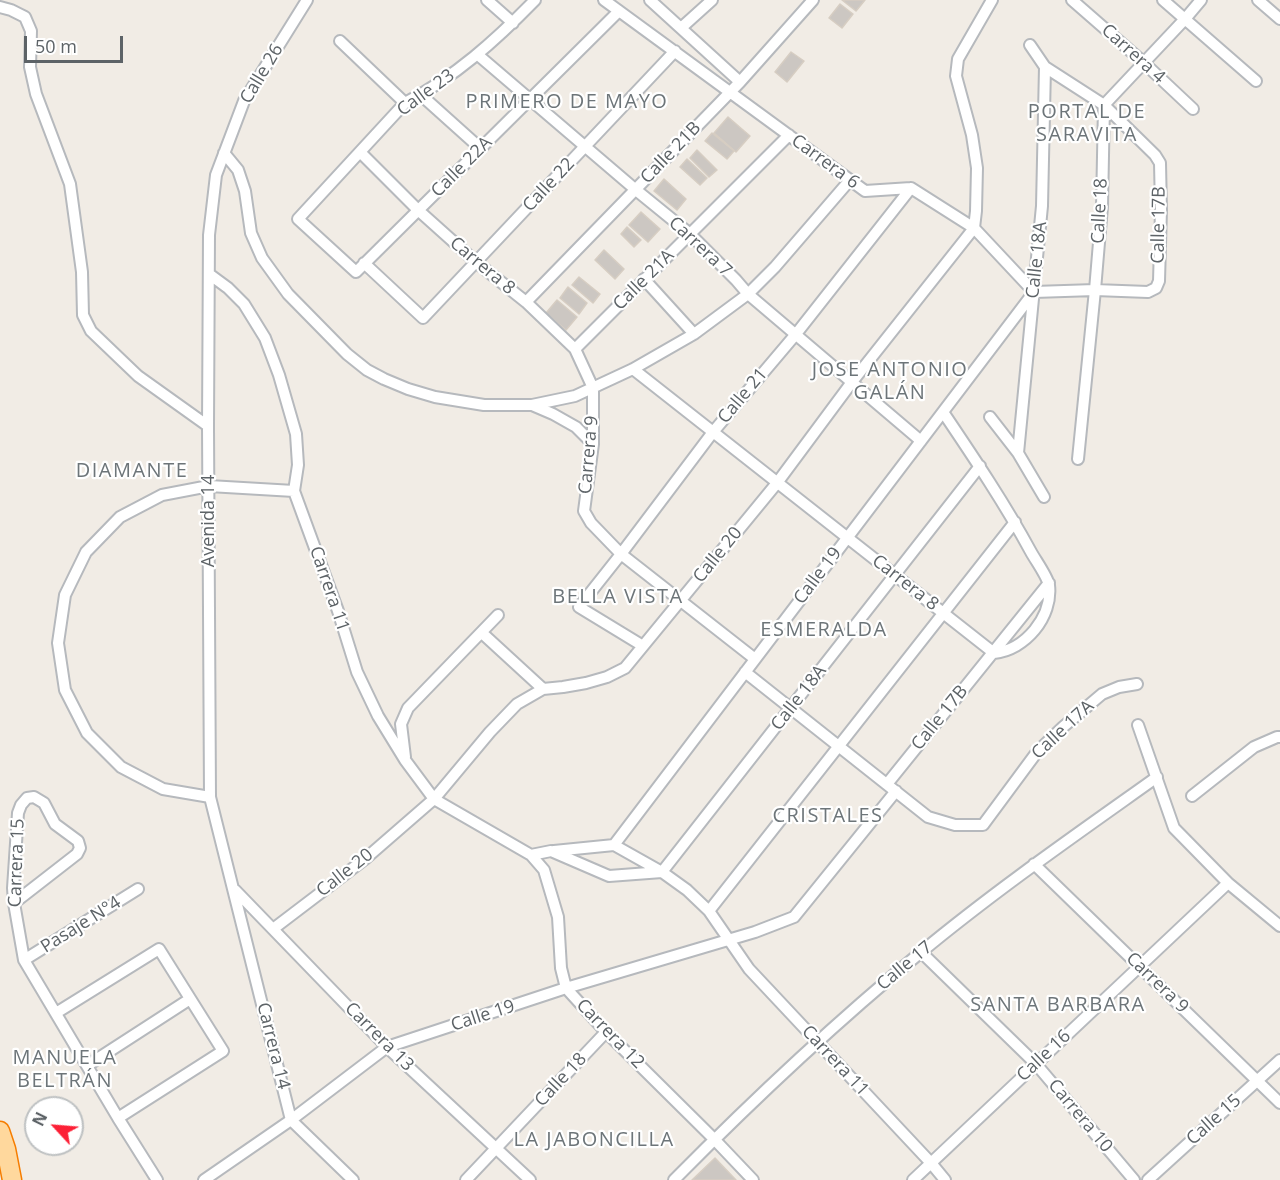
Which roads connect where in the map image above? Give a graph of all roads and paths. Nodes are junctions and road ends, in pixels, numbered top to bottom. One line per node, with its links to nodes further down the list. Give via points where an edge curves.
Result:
1 (307, 0): 37 (street, Calle 26, via 244,100)
2 (486, 0): 17 (street)
3 (535, 0): 17 (street, Calle 23)
4 (604, 0): 14 (street, Carrera 6)
5 (650, 0): 18 (street)
6 (712, 0): 18 (street)
7 (813, 0): 26 (street, Calle 21B)
8 (992, 0): 42 (street, via 958,59 956,76 977,168)
9 (1072, 0): 23 (street, Carrera 4)
10 (1164, 0): 15 (street)
11 (1201, 0): 15 (street)
12 (1258, 0): 16 (street)
13 (0, 7): 62 (street, via 25,17 31,30 30,67 36,94 70,184 82,272 83,315 91,331 138,376)
14 (620, 11): 21 (street, Carrera 6); 29 (street, Calle 22A)
15 (1185, 19): 23 (street); 25 (street)
16 (1280, 19)
17 (513, 23): 22 (street, Calle 23)
18 (681, 28): 26 (street)
19 (340, 41): 30 (street)
20 (1030, 45): 24 (street)
21 (675, 51): 27 (street, Carrera 6); 34 (street, Calle 22)
22 (478, 55): 28 (street, Calle 23); 29 (street, Carrera 7)
23 (1143, 62): 31 (street); 32 (street, Carrera 4)
24 (1045, 67): 31 (street); 50 (street, Calle 18A, via 1042,206)
25 (1256, 81)
26 (740, 82): 27 (street, Calle 21B)
27 (730, 92): 33 (street, Carrera 6); 40 (street, Calle 21B)
28 (420, 95): 30 (street, Calle 23); 35 (street)
29 (530, 100): 34 (street, Carrera 7); 35 (street, Calle 22A)
30 (405, 103): 36 (street, Calle 23)
31 (1104, 105): 49 (street, Calle 18); 49 (street, Calle 17B, via 1160,163 1159,281 1148,292)
32 (1193, 109)
33 (789, 135): 38 (street, Carrera 6); 43 (street, Calle 21A)
34 (585, 146): 40 (street, Carrera 7); 44 (street, Calle 22)
35 (480, 148): 41 (street, Calle 22A)
36 (360, 152): 41 (street, Carrera 8); 46 (street, Calle 23, via 298,219)
37 (224, 153): 47 (street, Avenida 14, via 216,175); 59 (street, via 238,170 251,232 262,258 288,294 347,354 384,380 435,397 484,405)
38 (850, 180): 39 (street, Carrera 6, via 865,191); 51 (street)
39 (911, 188): 42 (street); 54 (street, Calle 21)
40 (636, 190): 43 (street, Carrera 7); 52 (street, Calle 21B)
41 (418, 210): 44 (street, Carrera 8); 45 (street, Calle 22A)
42 (974, 228): 50 (street); 57 (street, Calle 20)
43 (690, 234): 48 (street, Calle 21A); 51 (street, Carrera 7)
44 (476, 262): 45 (street, Calle 22, via 423,318); 52 (street, Carrera 8)
45 (364, 263): 46 (street, Calle 22A)
46 (356, 272)
47 (209, 274): 62 (street, Avenida 14); 71 (street, Carrera 11, via 244,304 265,338 296,434 298,465)
48 (644, 279): 53 (street); 55 (street, Calle 21A)
49 (1095, 290): 50 (street); 67 (street, Calle 18)
50 (1034, 292): 60 (street, Calle 19); 66 (street, Calle 18A)
51 (748, 294): 53 (street); 54 (street, Carrera 7)
52 (526, 302): 55 (street, Carrera 8)
53 (693, 334): 56 (street)
54 (796, 334): 57 (street, Carrera 7); 63 (street, Calle 21)
55 (575, 349): 58 (street, Carrera 8)
56 (633, 369): 58 (street); 63 (street, Carrera 8)
57 (852, 382): 64 (street, Carrera 7); 69 (street, Calle 20)
58 (592, 388): 59 (street, via 575,396); 65 (street, Carrera 9)
59 (532, 405): 65 (street, via 576,427)
60 (943, 412): 64 (street, Calle 19); 68 (street)
61 (990, 417): 66 (street)
62 (208, 426): 70 (street, Avenida 14)
63 (713, 432): 69 (street, Carrera 8); 75 (street, Calle 21)
64 (921, 441): 74 (street, Calle 19)
65 (593, 444): 75 (street, Carrera 9, via 584,511)
66 (1018, 453): 72 (street)
67 (1078, 459)
68 (980, 466): 73 (street); 76 (street, Calle 18A)
69 (777, 483): 74 (street, Carrera 8); 78 (street, Calle 20)
70 (209, 486): 71 (street); 97 (street, Avenida 14); 97 (street, via 162,495 120,518 86,552 65,595 58,643 65,690 87,733 121,767 163,789)
71 (294, 491): 92 (street, Carrera 11, via 357,672)
72 (1044, 497)
73 (1015, 522): 77 (street); 79 (street)
74 (847, 537): 76 (street, Carrera 8); 84 (street, Calle 19)
75 (621, 554): 78 (street, Carrera 9); 82 (street, Calle 21, via 579,607)
76 (895, 575): 79 (street, Carrera 8); 88 (street, Calle 18A)
77 (1048, 583): 83 (street); 83 (street, via 1044,616 1031,635 1016,647)
78 (680, 601): 82 (street, Calle 20); 84 (street, Carrera 9)
79 (944, 613): 83 (street, Carrera 8); 91 (street)
80 (498, 615): 81 (street)
81 (482, 633): 87 (street); 92 (street, via 408,708 401,724)
82 (643, 646): 87 (street, Calle 20, via 625,668 607,677)
83 (994, 652): 94 (street, Calle 17B)
84 (755, 659): 85 (street, Calle 19)
85 (745, 672): 88 (street); 99 (street, Calle 19)
86 (1137, 684): 95 (street, Calle 17A, via 1102,694 1063,727 1036,752 983,825 955,825 928,817)
87 (543, 689): 98 (street, Calle 20, via 517,704)
88 (791, 708): 91 (street); 103 (street, Calle 18A)
89 (1138, 725): 93 (street)
90 (1280, 737): 96 (street, via 1254,747)
91 (839, 746): 94 (street); 108 (street)
92 (405, 760): 98 (street, Carrera 11)
93 (1157, 777): 102 (street, Calle 17); 104 (street, via 1174,828)
94 (887, 784): 95 (street)
95 (896, 791): 111 (street, Calle 19, via 794,917)
96 (1192, 796)
97 (210, 797): 105 (street, Avenida 14)
98 (434, 799): 101 (street, Carrera 11); 110 (street, Calle 20, via 365,859)
99 (614, 845): 100 (street); 103 (street)
100 (551, 851): 101 (street); 103 (street, via 609,876)
101 (531, 855): 115 (street, Carrera 12, via 544,870 554,901)
102 (1034, 864): 112 (street, Calle 17); 114 (street, Carrera 9)
103 (662, 872): 108 (street, Carrera 11)
104 (1228, 883): 109 (street); 114 (street, Calle 16)
105 (234, 889): 110 (street, Carrera 13); 127 (street, Carrera 14)
106 (138, 890): 113 (street, Pasaje N°4)
107 (14, 903): 107 (street, Carrera 15, via 18,813 27,798 34,797 44,803 55,824 78,841 80,848); 113 (street, Carrera 15)
108 (709, 911): 111 (street, Carrera 11)
109 (1280, 927)
110 (273, 929): 120 (street, Carrera 13)
111 (729, 939): 115 (street, Calle 19); 119 (street, Carrera 11, via 749,969)
112 (921, 952): 119 (street, Calle 17); 122 (street, Carrera 10)
113 (24, 960): 117 (street, Carrera 15)
114 (1140, 966): 122 (street, Calle 16); 124 (street, Carrera 9)
115 (566, 988): 118 (street, Carrera 12); 120 (street, Calle 19)
116 (190, 999): 117 (street, via 159,949); 123 (street); 126 (street, via 223,1051)
117 (56, 1013): 123 (street, Carrera 15)
118 (606, 1032): 129 (street, Carrera 12); 130 (street, Calle 18)
119 (818, 1041): 129 (street, Calle 17); 131 (street, Carrera 11)
120 (387, 1047): 127 (street, Calle 19); 130 (street, Carrera 13)
121 (1280, 1060): 124 (street, Calle 15)
122 (1036, 1064): 131 (street, Calle 16); 142 (street, Carrera 10)
123 (88, 1065): 126 (street, Carrera 15)
124 (1257, 1080): 125 (street, Carrera 9); 143 (street, Calle 15)
125 (1280, 1103)
126 (118, 1118): 133 (street, Carrera 15)
127 (291, 1120): 134 (street, Calle 19); 135 (street)
128 (0, 1131): 132 (highway)
129 (714, 1139): 138 (street, Calle 17); 139 (street, Carrera 12)
130 (496, 1148): 136 (street, Calle 18); 137 (street, Carrera 13)
131 (931, 1163): 140 (street, Calle 16); 141 (street, Carrera 11)
132 (12, 1180)
133 (157, 1180)
134 (204, 1180)
135 (353, 1180)
136 (466, 1180)
137 (530, 1180)
138 (674, 1180)
139 (753, 1180)
140 (913, 1180)
141 (945, 1180)
142 (1134, 1180)
143 (1148, 1180)

